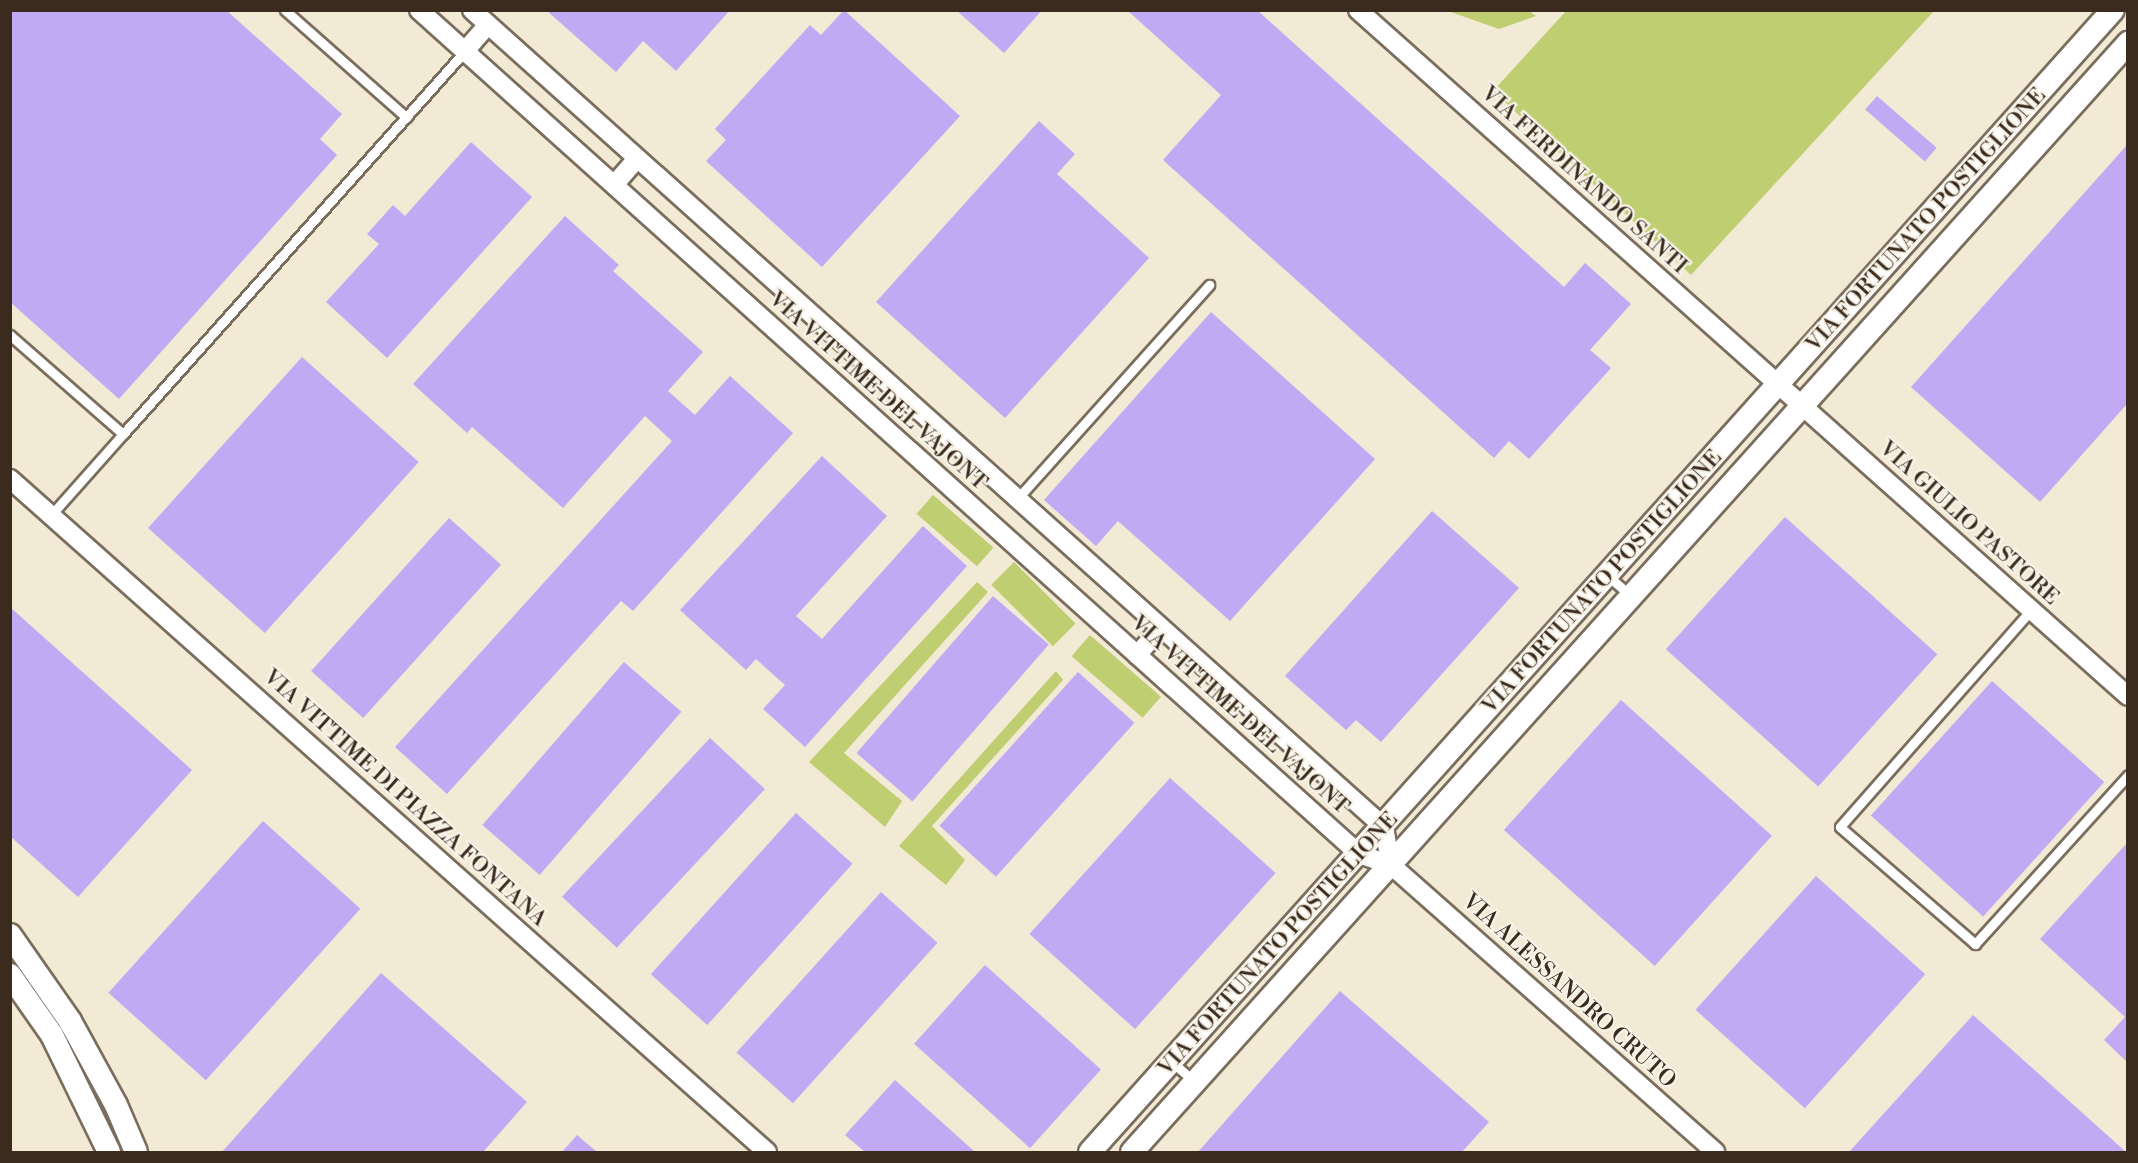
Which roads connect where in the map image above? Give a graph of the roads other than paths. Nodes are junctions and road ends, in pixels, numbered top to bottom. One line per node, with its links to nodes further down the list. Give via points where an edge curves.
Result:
1 (285, 10): 9 (lane)
2 (419, 10): 8 (street, VIA VITTIME DEL VAJONT)
3 (472, 10): 6 (street, VIA VITTIME DEL VAJONT)
4 (1358, 10): 14 (street, VIA FERDINANDO SANTI)
5 (2113, 10): 14 (street, VIA FORTUNATO POSTIGLIONE)
6 (488, 25): 8 (street); 10 (street, VIA VITTIME DEL VAJONT)
7 (2127, 43): 15 (street, VIA FORTUNATO POSTIGLIONE)
8 (465, 51): 9 (lane); 11 (street, VIA VITTIME DEL VAJONT)
9 (406, 117): 16 (lane)
10 (637, 159): 11 (street); 18 (street, VIA VITTIME DEL VAJONT)
11 (614, 185): 24 (street, VIA VITTIME DEL VAJONT)
12 (1209, 285): 18 (lane)
13 (10, 335): 16 (lane)
14 (1778, 386): 15 (street, VIA GIULIO PASTORE); 20 (street, VIA FORTUNATO POSTIGLIONE)
15 (1802, 407): 21 (street, VIA FORTUNATO POSTIGLIONE); 22 (street, VIA GIULIO PASTORE)
16 (123, 434): 19 (lane)
17 (10, 479): 19 (street, VIA VITTIME DI PIAZZA FONTANA)
18 (1017, 499): 23 (street, VIA VITTIME DEL VAJONT)
19 (51, 515): 36 (street, VIA VITTIME DI PIAZZA FONTANA)
20 (1608, 576): 21 (lane); 27 (street, VIA FORTUNATO POSTIGLIONE)
21 (1632, 597): 29 (street, VIA FORTUNATO POSTIGLIONE)
22 (2031, 610): 25 (street, VIA GIULIO PASTORE); 26 (lane, via 1840,827 1975,944)
23 (1161, 628): 24 (street); 27 (street, VIA VITTIME DEL VAJONT)
24 (1137, 655): 28 (street, VIA VITTIME DEL VAJONT)
25 (2127, 696)
26 (2127, 775)
27 (1384, 827): 28 (street, VIA FORTUNATO POSTIGLIONE); 29 (street)
28 (1359, 854): 29 (street, VIA VITTIME DEL VAJONT); 32 (street, VIA FORTUNATO POSTIGLIONE)
29 (1391, 865): 33 (street, VIA FORTUNATO POSTIGLIONE); 39 (street, VIA ALESSANDRO CRUTO)
30 (10, 935): 35 (street, via 70,1021 116,1105)
31 (10, 975): 34 (street, via 52,1035)
32 (1172, 1062): 33 (lane); 37 (street, VIA FORTUNATO POSTIGLIONE)
33 (1195, 1082): 38 (street, VIA FORTUNATO POSTIGLIONE)
34 (109, 1152)
35 (136, 1152)
36 (767, 1152)
37 (1090, 1152)
38 (1132, 1152)
39 (1715, 1152)

